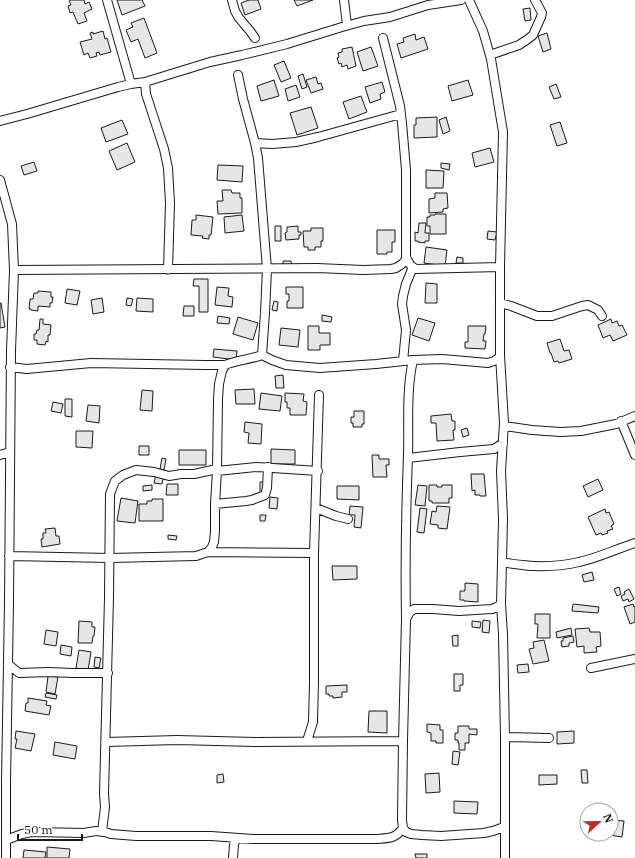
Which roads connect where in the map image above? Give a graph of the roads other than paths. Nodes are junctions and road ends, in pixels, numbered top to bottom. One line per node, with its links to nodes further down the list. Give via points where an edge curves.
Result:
1 (107, 0): 14 (street)
2 (232, 0): 9 (street, via 239,18)
3 (344, 0): 8 (street)
4 (461, 0): 7 (street)
5 (469, 0): 11 (street, via 483,31)
6 (535, 0): 11 (street, via 542,17 533,35 519,45)
7 (435, 2): 8 (street, via 390,17)
8 (347, 25): 13 (street)
9 (255, 38)
10 (382, 38): 15 (street)
11 (490, 55): 21 (street, via 503,132)
12 (238, 75): 17 (street)
13 (145, 82): 14 (street); 24 (street, via 146,94 168,168)
14 (131, 84): 16 (street)
15 (401, 114): 17 (street, via 296,142); 19 (street, via 406,170)
16 (0, 121)
17 (255, 144): 22 (street)
18 (0, 180): 23 (street, via 12,224)
19 (407, 259): 20 (street); 22 (street, via 391,269)
20 (413, 267): 21 (street); 30 (street, via 402,304 406,330)
21 (500, 267): 25 (street)
22 (267, 269): 24 (street); 27 (street)
23 (14, 270): 24 (street); 32 (street)
24 (168, 270)
25 (500, 303): 26 (street, via 537,316 552,316 588,305 598,310); 28 (street)
26 (602, 316)
27 (262, 355): 30 (street, via 286,365 320,368); 31 (street)
28 (500, 357): 29 (street, via 488,363 442,359); 36 (street)
29 (412, 360): 30 (street); 41 (street)
30 (403, 361)
31 (225, 365): 32 (street, via 92,363 27,369); 43 (street, via 219,384)
32 (10, 367): 38 (street)
33 (319, 395): 44 (street)
34 (635, 416): 35 (street)
35 (621, 421): 36 (street, via 581,431 560,432); 40 (street)
36 (504, 426): 37 (street)
37 (503, 443): 41 (street, via 494,449); 53 (street)
38 (10, 452): 39 (street); 51 (street)
39 (0, 455)
40 (635, 455)
41 (408, 458): 56 (street)
42 (268, 467): 43 (street); 44 (street); 45 (street, via 265,495 246,501)
43 (217, 470): 45 (street); 52 (street, via 169,476 136,470 115,481 110,494)
44 (318, 470): 46 (street)
45 (215, 504): 49 (street, via 214,542)
46 (316, 508): 47 (street); 50 (street)
47 (348, 519)
48 (635, 543): 53 (street, via 579,562 544,566)
49 (208, 552): 50 (street); 52 (street, via 196,556)
50 (314, 553): 65 (street, via 313,722)
51 (9, 556): 52 (street); 54 (street)
52 (110, 558): 60 (street)
53 (502, 562): 55 (street)
54 (4, 603): 58 (street)
55 (501, 604): 56 (street, via 492,609 414,610); 63 (street)
56 (406, 620): 66 (street)
57 (635, 659): 59 (street)
58 (8, 664): 60 (street, via 19,673); 61 (street)
59 (591, 668)
60 (108, 673): 67 (street)
61 (7, 684): 62 (street); 68 (street)
62 (0, 690)
63 (505, 737): 64 (street); 69 (street)
64 (548, 738)
65 (307, 741): 66 (street); 67 (street)
66 (403, 741): 70 (street)
67 (106, 742): 71 (street)
68 (3, 782): 73 (street)
69 (504, 827): 70 (street, via 488,832 442,836 411,834); 76 (street)
70 (403, 828): 72 (street, via 399,834 376,839)
71 (102, 832): 72 (street, via 136,836); 73 (street, via 32,832)
72 (236, 838): 75 (street)
73 (6, 840): 74 (street)
74 (6, 858)
75 (233, 858)
76 (505, 858)

